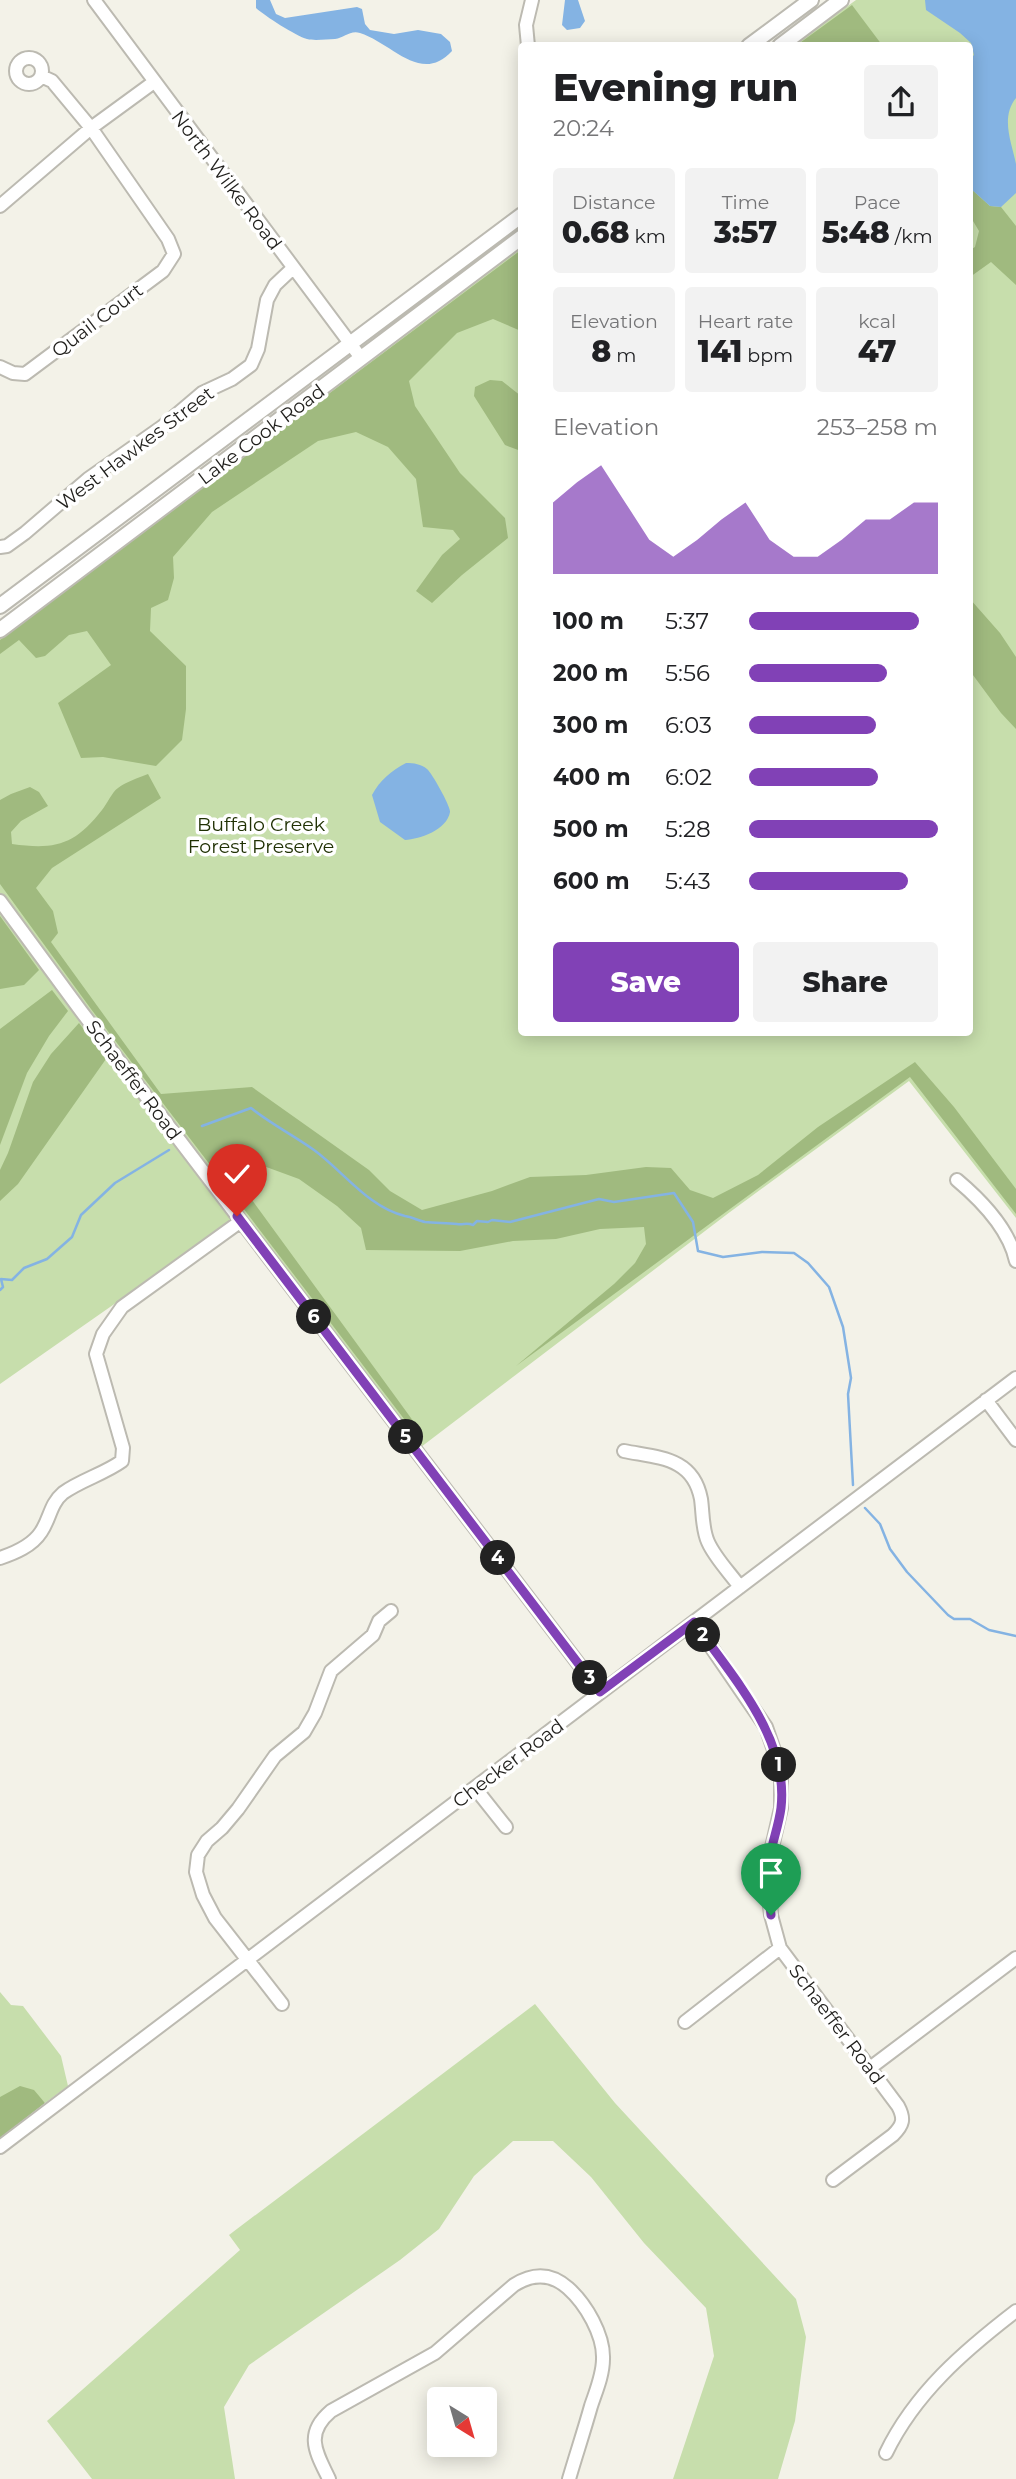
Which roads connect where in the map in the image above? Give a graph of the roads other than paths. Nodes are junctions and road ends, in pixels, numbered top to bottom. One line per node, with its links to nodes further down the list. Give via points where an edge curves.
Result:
1 (94, 0): 9 (street, North Wilke Road)
2 (532, 0): 5 (street)
3 (811, 0): 6 (main road)
4 (841, 0): 7 (main road)
5 (528, 42)
6 (754, 42)
7 (785, 42)
8 (41, 76): 10 (street, via 52,81)
9 (154, 82): 10 (street); 14 (street, North Wilke Road)
10 (90, 128): 11 (street); 17 (street, Quail Court, via 174,254 163,271 25,374)
11 (0, 206)
12 (518, 218): 15 (main road, Lake Cook Road)
13 (518, 240): 16 (main road, Lake Cook Road)
14 (293, 268): 15 (street, North Wilke Road); 18 (street, West Hawkes Street, via 267,300 251,365 202,393 25,533)
15 (350, 343): 16 (street, North Wilke Road); 19 (main road, Lake Cook Road)
16 (360, 358): 20 (main road, Lake Cook Road)
17 (0, 367)
18 (0, 547)
19 (0, 606)
20 (0, 629)
21 (0, 901): 23 (street, Schaeffer Road)
22 (957, 1180): 24 (street, via 976,1196 1006,1235)
23 (241, 1221): 29 (street, via 122,1307 103,1334 96,1354 123,1448 122,1461 63,1494 30,1544); 33 (street, Schaeffer Road)
24 (1016, 1261)
25 (1016, 1378): 26 (street, Checker Road)
26 (986, 1400): 27 (street); 30 (street, Checker Road)
27 (1016, 1440)
28 (624, 1451): 30 (street, via 666,1460 691,1474 701,1498 708,1543)
29 (0, 1558)
30 (740, 1587): 32 (street, Checker Road)
31 (391, 1611): 38 (street, via 379,1621 373,1635 331,1671 304,1732 275,1756 198,1855 196,1872 203,1895)
32 (694, 1622): 33 (street, Checker Road); 36 (street, Schaeffer Road, via 766,1727 777,1759 781,1808 770,1856 769,1894)
33 (600, 1692): 34 (street, Checker Road)
34 (475, 1788): 35 (street); 38 (street, Checker Road)
35 (506, 1827)
36 (780, 1948): 40 (street); 41 (street, Schaeffer Road)
37 (1016, 1958): 41 (street)
38 (247, 1960): 39 (street); 42 (street, Checker Road)
39 (282, 2004)
40 (685, 2022)
41 (870, 2068): 43 (street, Schaeffer Road, via 904,2121 893,2135)
42 (0, 2147)
43 (833, 2180)
44 (1016, 2311): 45 (street, via 933,2382)
45 (886, 2452)
46 (329, 2479): 47 (street, via 314,2441 323,2418 450,2343 523,2279 544,2275 562,2283 578,2299 596,2328 603,2351 601,2376)
47 (569, 2479)

